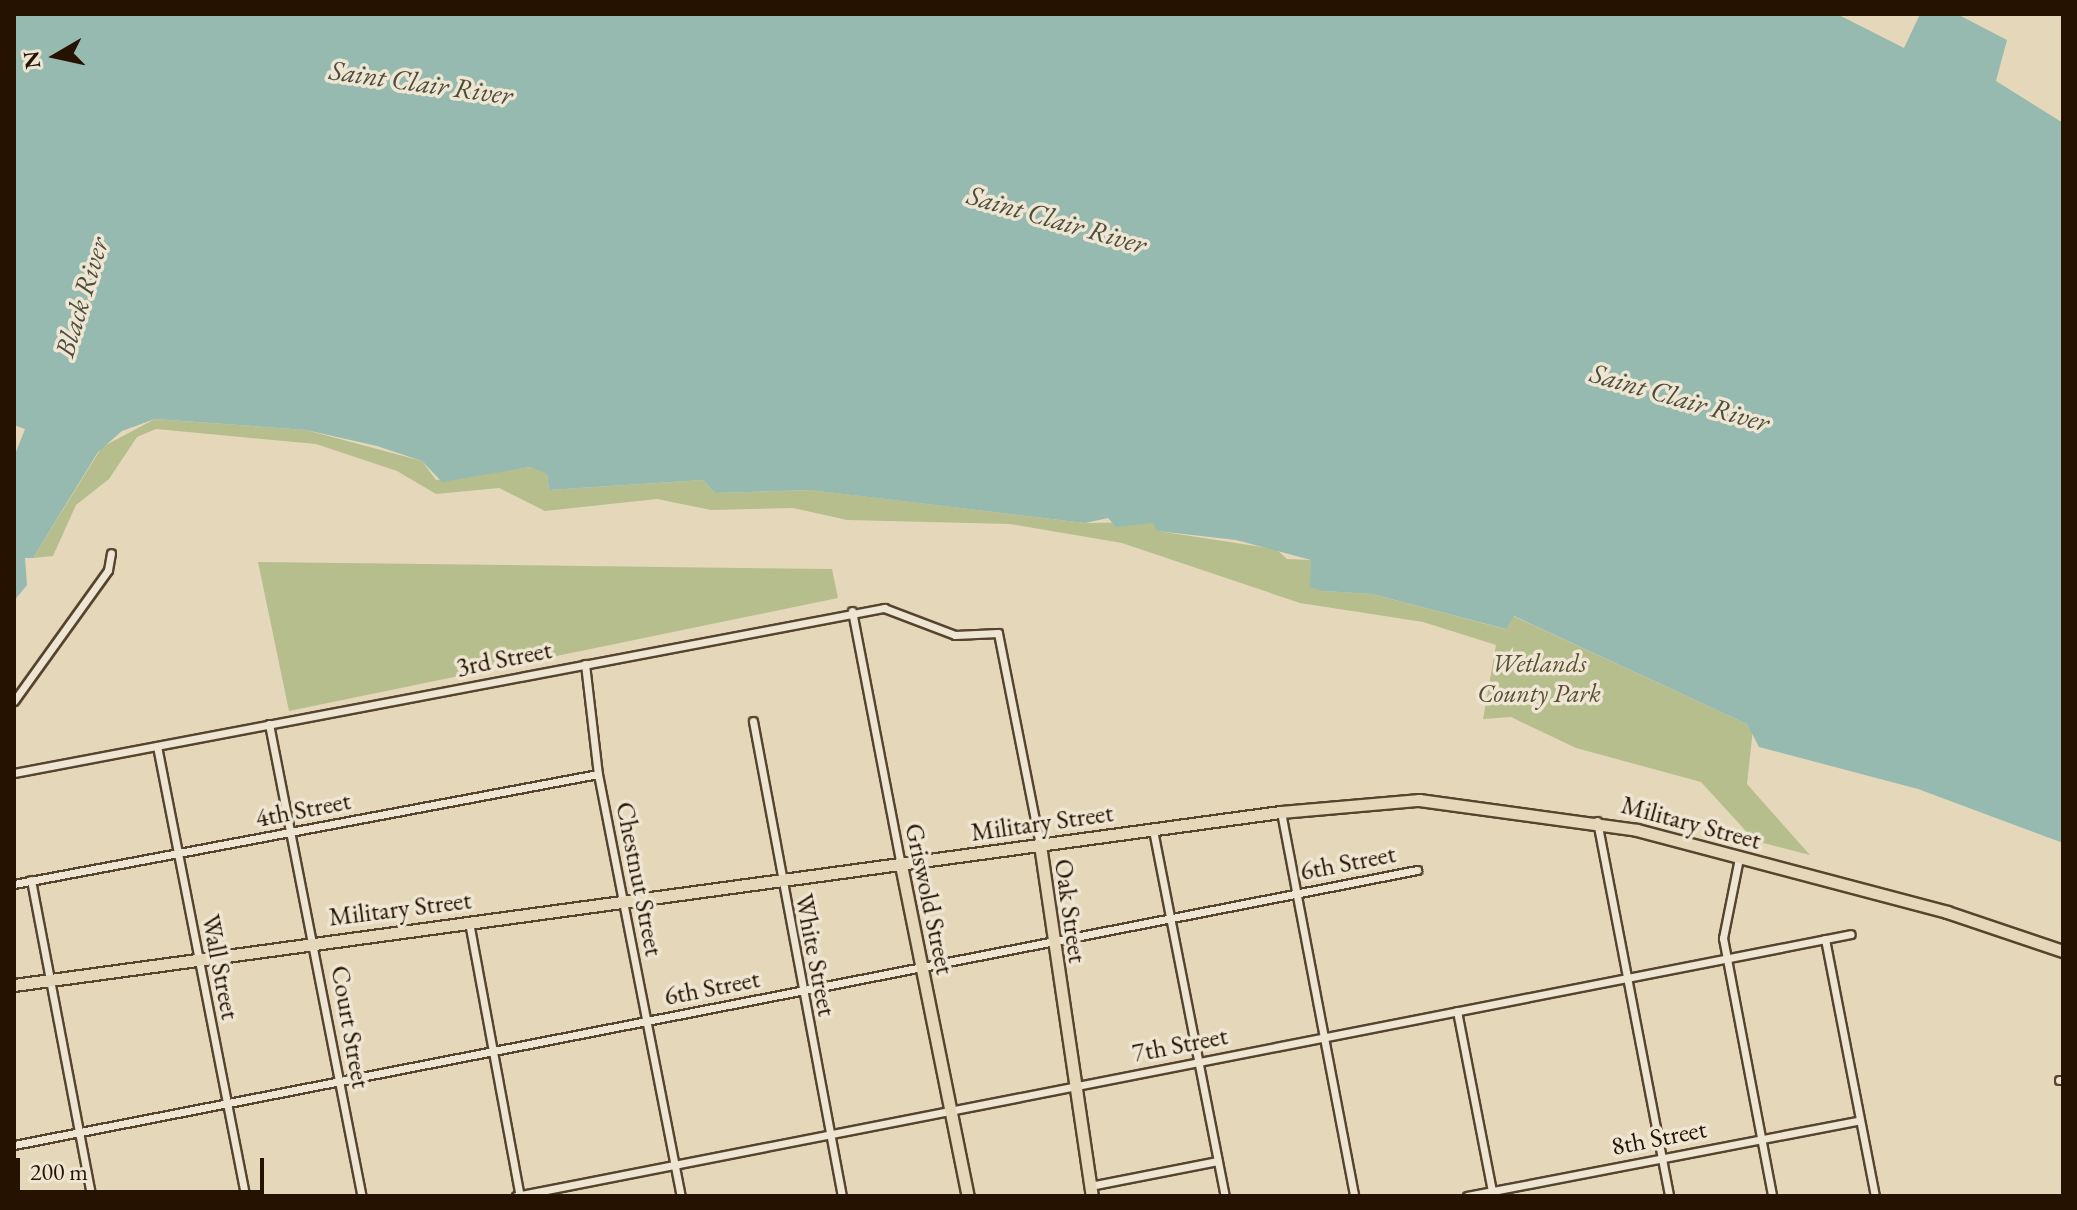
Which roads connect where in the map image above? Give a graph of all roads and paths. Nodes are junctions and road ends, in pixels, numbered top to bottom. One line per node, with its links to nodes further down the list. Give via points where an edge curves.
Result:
1 (111, 553): 5 (street, via 108,570)
2 (852, 611): 3 (street, 3rd Street, via 884,608 955,635); 4 (street, 3rd Street); 18 (street, Griswold Street)
3 (998, 633): 15 (street, Oak Street)
4 (585, 664): 7 (street, 3rd Street); 10 (street, Chestnut Street)
5 (14, 701)
6 (753, 721): 21 (street, White Street)
7 (269, 724): 8 (street, 3rd Street); 14 (street, Court Street)
8 (157, 746): 9 (street, 3rd Street); 16 (street, Wall Street)
9 (14, 773)
10 (598, 774): 14 (street, 4th Street); 24 (street, Chestnut Street)
11 (1281, 812): 12 (main road, Military Street, via 1419,800); 13 (main road, Military Street); 23 (street)
12 (1597, 821): 17 (main road, Military Street); 35 (street)
13 (1153, 830): 15 (main road, Military Street); 25 (street)
14 (289, 833): 16 (street, 4th Street); 29 (street, Court Street)
15 (1040, 845): 18 (main road, Military Street); 30 (main road, Oak Street)
16 (177, 855): 20 (street, 4th Street); 33 (street, Wall Street)
17 (1739, 858): 31 (main road, Military Street, via 1947,912); 32 (street, via 1724,926)
18 (901, 865): 21 (main road, Military Street); 34 (main road, Griswold Street)
19 (1417, 870): 23 (street, 6th Street)
20 (31, 880): 22 (street, 4th Street); 36 (street)
21 (780, 881): 24 (main road, Military Street); 38 (street, White Street)
22 (14, 884)
23 (1294, 894): 25 (street, 6th Street); 41 (street)
24 (623, 902): 26 (main road, Military Street); 40 (street, Chestnut Street)
25 (1170, 918): 30 (street, 6th Street); 43 (street)
26 (469, 922): 29 (main road, Military Street); 42 (street)
27 (1851, 934): 28 (street, 7th Street)
28 (1825, 939): 32 (street, 7th Street); 48 (street)
29 (314, 942): 33 (main road, Military Street); 44 (street, Court Street)
30 (1052, 942): 34 (street, 6th Street); 45 (main road, Oak Street)
31 (2063, 951)
32 (1726, 958): 35 (street, 7th Street); 51 (street)
33 (199, 959): 36 (main road, Military Street); 46 (street, Wall Street)
34 (922, 967): 38 (street, 6th Street); 47 (main road, Griswold Street)
35 (1625, 978): 39 (street, 7th Street); 53 (street)
36 (50, 980): 37 (main road, Military Street); 49 (street)
37 (14, 985)
38 (801, 990): 40 (street, 6th Street); 50 (street, White Street)
39 (1457, 1011): 41 (street, 7th Street); 57 (street)
40 (647, 1021): 42 (street, 6th Street); 55 (street, Chestnut Street)
41 (1323, 1037): 43 (street, 7th Street); 66 (street)
42 (491, 1052): 44 (street, 6th Street); 61 (street)
43 (1198, 1062): 45 (street, 7th Street); 54 (street)
44 (339, 1082): 46 (street, 6th Street); 60 (street, Court Street)
45 (1073, 1087): 47 (street, 7th Street); 56 (main road, Oak Street)
46 (227, 1104): 49 (street, 6th Street); 59 (street, Wall Street)
47 (949, 1110): 50 (street, 7th Street); 64 (main road, Griswold Street)
48 (1860, 1120): 51 (street, 8th Street); 70 (street)
49 (78, 1133): 52 (street, 6th Street); 58 (street)
50 (830, 1134): 55 (street, 7th Street); 63 (street, White Street)
51 (1760, 1139): 53 (street, 8th Street); 69 (street)
52 (14, 1145)
53 (1662, 1158): 57 (street, 8th Street); 68 (street)
54 (1218, 1161): 56 (street); 65 (street)
55 (675, 1164): 61 (street, 7th Street); 62 (street, Chestnut Street)
56 (1091, 1191)
57 (1493, 1194): 67 (street, 8th Street)
58 (91, 1196)
59 (245, 1196)
60 (362, 1196)
61 (519, 1196)
62 (681, 1196)
63 (842, 1196)
64 (968, 1196)
65 (1225, 1196)
66 (1354, 1196)
67 (1467, 1196)
68 (1669, 1196)
69 (1772, 1196)
70 (1875, 1196)

